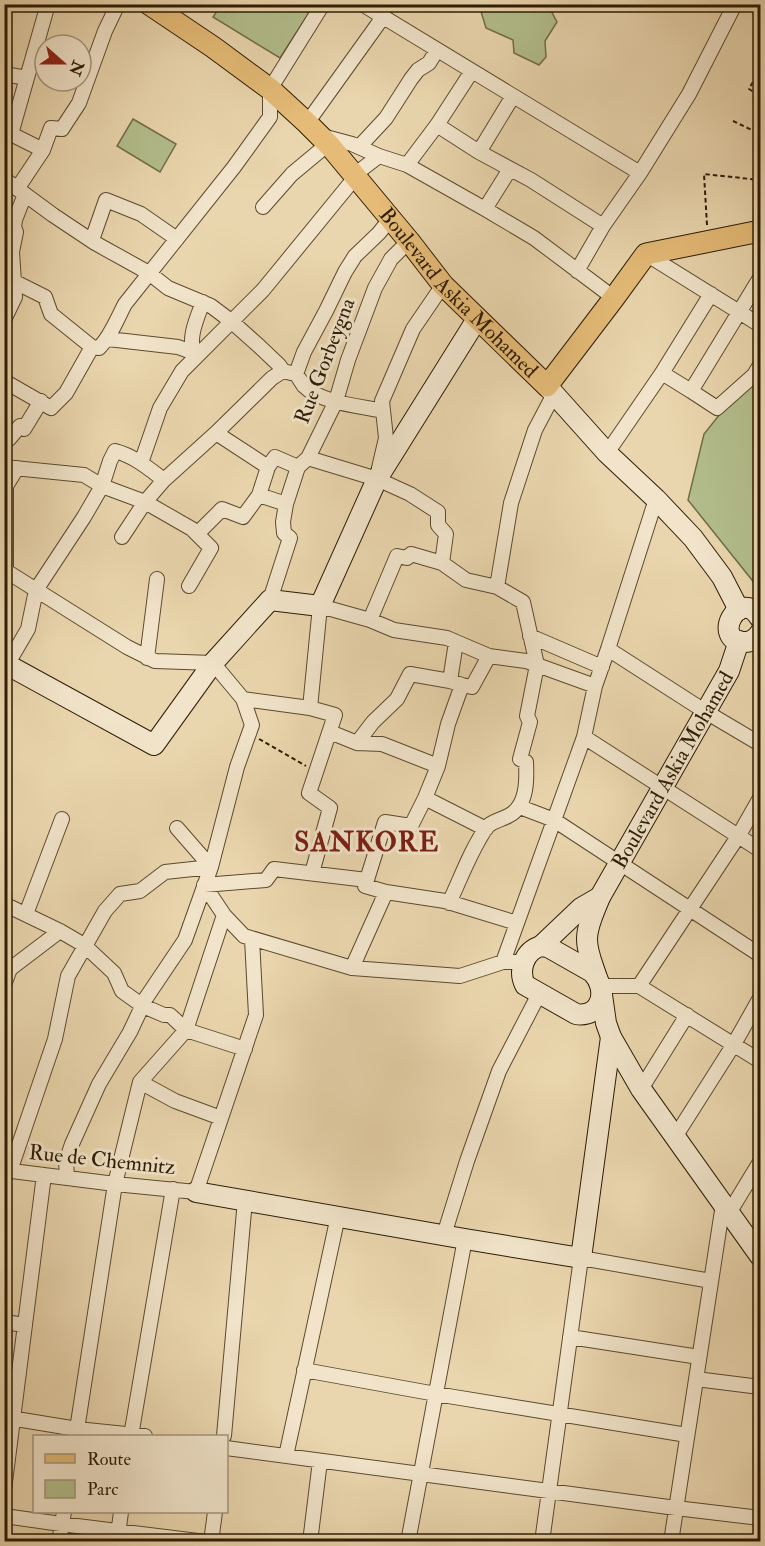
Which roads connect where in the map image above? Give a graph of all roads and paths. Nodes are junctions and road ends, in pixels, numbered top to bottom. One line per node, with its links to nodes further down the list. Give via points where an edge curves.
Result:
1 (48, 4): 12 (street)
2 (118, 4): 22 (street, via 79,103 62,129 51,128)
3 (149, 4): 13 (main road, Boulevard Askia Mohamed)
4 (323, 4): 13 (street)
5 (362, 4): 7 (street)
6 (735, 4): 27 (street, via 688,94)
7 (382, 17): 8 (street); 19 (street)
8 (437, 50): 10 (street); 21 (street)
9 (760, 69): 15 (path, via 749,89)
10 (472, 71): 14 (street); 17 (street)
11 (4, 74): 12 (street)
12 (27, 78): 18 (street)
13 (270, 89): 19 (main road, Boulevard Askia Mohamed); 38 (street, via 270,117)
14 (513, 96): 23 (street); 27 (street)
15 (760, 96)
16 (733, 120): 20 (path)
17 (438, 125): 23 (street); 25 (street)
18 (8, 133): 22 (street)
19 (318, 134): 21 (street); 28 (main road, Boulevard Askia Mohamed); 32 (street, via 292,174)
20 (760, 134)
21 (359, 147): 24 (street)
22 (43, 150): 31 (street)
23 (479, 152): 26 (street)
24 (379, 156): 25 (street); 28 (street)
25 (406, 165): 33 (street)
26 (510, 170): 33 (street); 35 (street)
27 (640, 173): 35 (street)
28 (355, 178): 34 (main road, Boulevard Askia Mohamed); 54 (street, via 263,290)
29 (4, 179): 31 (street)
30 (760, 180): 41 (path, via 704,174)
31 (21, 191): 36 (street); 39 (street)
32 (263, 207)
33 (485, 209): 43 (street, via 534,238)
34 (390, 219): 40 (main road, Boulevard Askia Mohamed); 60 (street, via 355,256)
35 (603, 226): 43 (street)
36 (9, 227): 46 (street, via 16,231)
37 (760, 231): 41 (main road)
38 (177, 239): 39 (street, via 141,214 106,200); 44 (street)
39 (92, 240): 44 (street)
40 (409, 241): 47 (main road, Boulevard Askia Mohamed); 66 (street, Rue Gorbeygna, via 391,260 375,288)
41 (708, 242): 42 (main road)
42 (645, 254): 48 (street); 49 (main road)
43 (577, 271): 49 (street)
44 (149, 273): 50 (street, via 168,288); 56 (street, via 125,304)
45 (760, 278): 51 (street)
46 (13, 281): 53 (street, via 15,297); 57 (street, via 45,297 51,314)
47 (443, 285): 52 (main road, Boulevard Askia Mohamed); 67 (street, via 413,329 382,401)
48 (711, 294): 51 (street); 61 (street)
49 (614, 298): 63 (main road)
50 (202, 302): 54 (street); 58 (street, via 192,338 191,350)
51 (740, 313): 55 (street); 64 (street)
52 (477, 319): 63 (main road, Boulevard Askia Mohamed); 75 (street)
53 (4, 320)
54 (231, 321): 58 (street); 60 (street)
55 (760, 325)
56 (108, 339): 57 (street, via 99,348); 58 (street, via 178,347)
57 (92, 346): 65 (street, via 66,393 51,408)
58 (196, 356): 71 (street, via 160,408)
59 (760, 365): 64 (street, via 717,408)
60 (290, 372): 66 (street, via 311,391); 68 (street, via 272,378)
61 (662, 373): 64 (street); 70 (street)
62 (4, 381): 65 (street)
63 (551, 390): 70 (street, Boulevard Askia Mohamed); 89 (street, via 511,503)
64 (691, 391)
65 (41, 401): 69 (street, via 24,429 20,426 9,439)
66 (336, 401): 67 (street); 72 (street, Rue Gorbeygna)
67 (383, 411): 75 (street, via 386,438)
68 (216, 433): 73 (street); 76 (street)
69 (4, 437)
70 (608, 453): 79 (street, Boulevard Askia Mohamed)
71 (141, 463): 76 (street); 77 (street, via 115,452)
72 (303, 463): 73 (street, via 275,457); 75 (street); 81 (street, Rue Gorbeygna)
73 (268, 467): 78 (street)
74 (11, 468): 77 (street, via 84,475); 82 (street)
75 (377, 479): 85 (street, via 438,512 438,525 446,534); 92 (street)
76 (164, 480): 80 (street)
77 (102, 486): 80 (street); 90 (street)
78 (259, 495): 81 (street); 83 (street, via 243,517 222,509)
79 (656, 499): 93 (street, Boulevard Askia Mohamed, via 693,538 722,577); 100 (street)
80 (145, 502): 83 (street); 84 (street)
81 (286, 504): 91 (street, Rue Gorbeygna, via 284,533 290,538)
82 (5, 510): 86 (street)
83 (198, 534): 88 (street, via 211,548)
84 (122, 537)
85 (442, 563): 89 (street, via 466,580); 95 (street, via 411,554 407,558 398,556)
86 (5, 572): 90 (street)
87 (158, 579): 102 (street)
88 (189, 586)
89 (497, 587): 97 (street, via 523,602)
90 (36, 590): 102 (street); 104 (street, via 28,629)
91 (270, 600): 92 (street); 103 (street)
92 (320, 606): 95 (street); 110 (street)
93 (739, 610): 94 (street, via 752,610); 98 (street, via 729,626)
94 (760, 618)
95 (370, 620): 99 (street, via 394,630)
96 (760, 634): 98 (street, via 751,642)
97 (530, 636): 105 (street); 106 (street)
98 (739, 641): 111 (street, Boulevard Askia Mohamed, via 729,671)
99 (456, 642): 101 (street); 107 (street)
100 (608, 649): 106 (street); 111 (street)
101 (489, 656): 105 (street); 107 (street, via 472,687)
102 (147, 658): 103 (street, via 155,662)
103 (213, 663): 104 (street, via 154,745); 109 (street)
104 (6, 664)
105 (537, 665): 108 (street); 122 (street, via 527,716 530,722 520,759 526,762 527,782)
106 (602, 667): 108 (street)
107 (456, 683): 115 (street, via 410,674 397,699); 117 (street)
108 (595, 686): 114 (street)
109 (243, 699): 110 (street); 113 (street, via 252,725)
110 (310, 708): 112 (street, via 335,715)
111 (706, 712): 116 (street); 119 (street, Boulevard Askia Mohamed)
112 (330, 732): 115 (street); 118 (street)
113 (249, 734): 118 (path); 130 (street)
114 (584, 737): 119 (street); 124 (street)
115 (357, 743): 117 (street, via 382,744)
116 (760, 744)
117 (438, 766): 120 (street)
118 (316, 772): 131 (street, via 309,793 330,808)
119 (663, 788): 127 (street); 129 (street, Boulevard Askia Mohamed)
120 (425, 798): 126 (street); 132 (street, via 411,826 385,822)
121 (760, 798): 127 (street)
122 (520, 807): 124 (street); 126 (street)
123 (62, 819): 139 (street)
124 (554, 820): 129 (street); 141 (street)
125 (177, 828): 130 (street)
126 (486, 829): 136 (street)
127 (739, 835): 128 (street); 138 (street)
128 (760, 850)
129 (620, 863): 135 (street, Boulevard Askia Mohamed); 138 (street)
130 (211, 867): 133 (street); 144 (street, via 165,872 140,891 120,894 105,910)
131 (312, 873): 132 (street); 133 (street, via 274,869 266,880)
132 (368, 880): 134 (street, via 365,886)
133 (204, 885): 140 (street); 156 (street, via 185,940)
134 (386, 892): 136 (street); 150 (street)
135 (600, 897): 145 (street, via 581,908); 152 (street, Boulevard Askia Mohamed, via 587,938)
136 (449, 903): 141 (street)
137 (5, 906): 139 (street)
138 (689, 910): 146 (street); 153 (street)
139 (26, 914): 142 (street)
140 (224, 915): 143 (street); 158 (street)
141 (517, 922): 147 (street)
142 (60, 931): 144 (street); 149 (street)
143 (252, 939): 150 (street); 161 (street, via 256,1016)
144 (84, 945): 156 (street, via 114,973 122,992); 168 (street, via 68,976 55,1039)
145 (541, 946): 148 (street, via 533,948); 152 (street, via 591,972)
146 (760, 955)
147 (503, 962): 148 (street); 150 (street, via 460,976)
148 (523, 966): 154 (street, via 525,986)
149 (7, 967): 151 (street)
150 (352, 968)
151 (4, 985)
152 (600, 986): 153 (street); 154 (street, via 598,1004 585,1015); 159 (street, Boulevard Askia Mohamed)
153 (639, 986): 157 (street)
154 (539, 994): 177 (street, via 499,1071)
155 (760, 998): 160 (street)
156 (143, 1006): 158 (street, via 170,1015); 170 (street, via 86,1110 66,1162)
157 (687, 1015): 160 (street); 164 (street)
158 (186, 1030): 161 (street); 163 (street)
159 (611, 1037): 164 (street); 180 (street)
160 (734, 1044): 162 (street); 166 (street)
161 (244, 1049): 165 (street)
162 (760, 1061)
163 (140, 1082): 165 (street, via 175,1101); 171 (street)
164 (641, 1089): 166 (street)
165 (221, 1118): 173 (street)
166 (675, 1137): 175 (street)
167 (760, 1162): 175 (street)
168 (7, 1170): 169 (street, Rue de Chemnitz)
169 (44, 1175): 170 (street, Rue de Chemnitz); 183 (street)
170 (67, 1177): 171 (street, Rue de Chemnitz)
171 (115, 1184): 172 (street, Rue de Chemnitz); 192 (street)
172 (172, 1189): 173 (street, Rue de Chemnitz); 194 (street)
173 (196, 1192): 174 (street)
174 (245, 1200): 176 (street); 195 (street)
175 (726, 1208): 179 (street); 181 (street)
176 (338, 1216): 177 (street); 186 (street)
177 (444, 1235): 178 (street)
178 (465, 1239): 180 (street); 189 (street)
179 (760, 1256)
180 (581, 1258): 181 (street); 184 (street)
181 (711, 1281): 185 (street)
182 (4, 1322): 183 (street)
183 (25, 1325): 191 (street)
184 (570, 1337): 185 (street); 190 (street)
185 (699, 1357): 187 (street)
186 (304, 1370): 189 (street); 198 (street)
187 (696, 1379): 188 (street); 196 (street)
188 (760, 1387)
189 (436, 1394): 190 (street); 200 (street)
190 (560, 1414): 196 (street); 202 (street)
191 (9, 1418): 192 (street); 201 (street)
192 (77, 1433): 193 (street)
193 (116, 1435)
194 (136, 1435)
195 (224, 1435)
196 (687, 1435): 203 (street)
197 (228, 1448): 198 (street)
198 (286, 1456): 199 (street)
199 (320, 1461): 200 (street); 213 (street)
200 (421, 1475): 202 (street); 214 (street)
201 (4, 1490)
202 (549, 1492): 203 (street); 215 (street)
203 (676, 1509): 208 (street); 216 (street)
204 (121, 1513): 209 (street)
205 (215, 1513): 212 (street)
206 (4, 1516): 207 (street)
207 (62, 1518): 209 (street); 210 (street)
208 (760, 1518)
209 (118, 1536): 211 (street)
210 (59, 1542)
211 (206, 1542)
212 (211, 1542)
213 (310, 1542)
214 (408, 1542)
215 (542, 1542)
216 (671, 1542)

